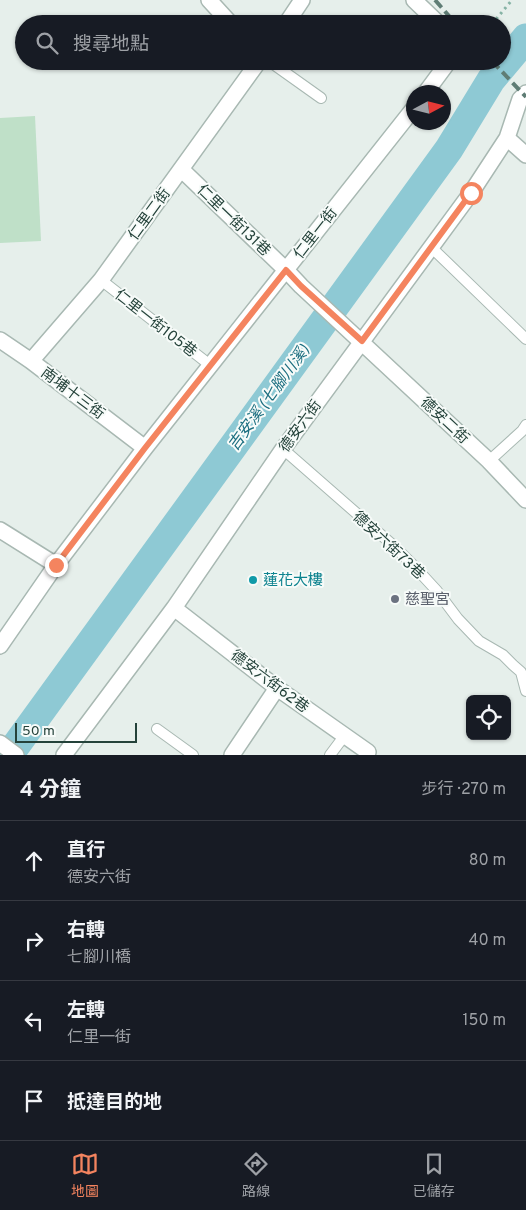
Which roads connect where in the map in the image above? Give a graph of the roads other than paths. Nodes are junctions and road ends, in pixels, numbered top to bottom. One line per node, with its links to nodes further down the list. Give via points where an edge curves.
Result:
1 (209, 0): 4 (street)
2 (302, 0): 5 (street)
3 (414, 0): 6 (street)
4 (223, 15)
5 (292, 15)
6 (430, 15)
7 (253, 70): 16 (street, 仁里二街)
8 (282, 70): 12 (lane)
9 (442, 70): 10 (street)
10 (431, 85)
11 (526, 93): 14 (street, 德安六街, via 520,99)
12 (321, 98)
13 (406, 118): 18 (street, 仁里一街)
14 (507, 138): 15 (street); 17 (street, 德安六街)
15 (526, 155)
16 (182, 170): 18 (street, 仁里一街131巷); 19 (street, 仁里二街)
17 (431, 247): 21 (lane); 23 (street, 德安六街)
18 (286, 270): 20 (street, 仁里一街131巷); 25 (street, 仁里一街)
19 (101, 280): 24 (street, 仁里二街); 25 (lane, 仁里一街105巷)
20 (301, 286): 23 (street, 德安二街)
21 (526, 339)
22 (0, 340): 24 (street, 南埔十三街)
23 (362, 341): 28 (street, 德安六街); 29 (street, 德安二街)
24 (32, 361): 27 (street, 南埔十三街)
25 (210, 365): 27 (street, 仁里一街)
26 (526, 425): 29 (lane)
27 (145, 448): 32 (street, 仁里一街)
28 (283, 449): 33 (street, 德安六街); 36 (lane, 德安六街73巷, via 395,547 480,641 503,655 521,672)
29 (489, 461): 30 (street, 德安二街)
30 (526, 500)
31 (0, 530): 32 (street)
32 (56, 565): 34 (street, 仁里一街)
33 (174, 608): 35 (street, 德安六街62巷); 42 (street, 德安六街)
34 (0, 646)
35 (277, 688): 38 (street, 德安六街62巷); 44 (street)
36 (526, 691)
37 (157, 729): 43 (lane)
38 (345, 735): 40 (street, 德安六街62巷); 45 (lane)
39 (0, 743): 41 (street)
40 (368, 752)
41 (16, 755)
42 (64, 755)
43 (193, 755)
44 (232, 755)
45 (330, 755)

